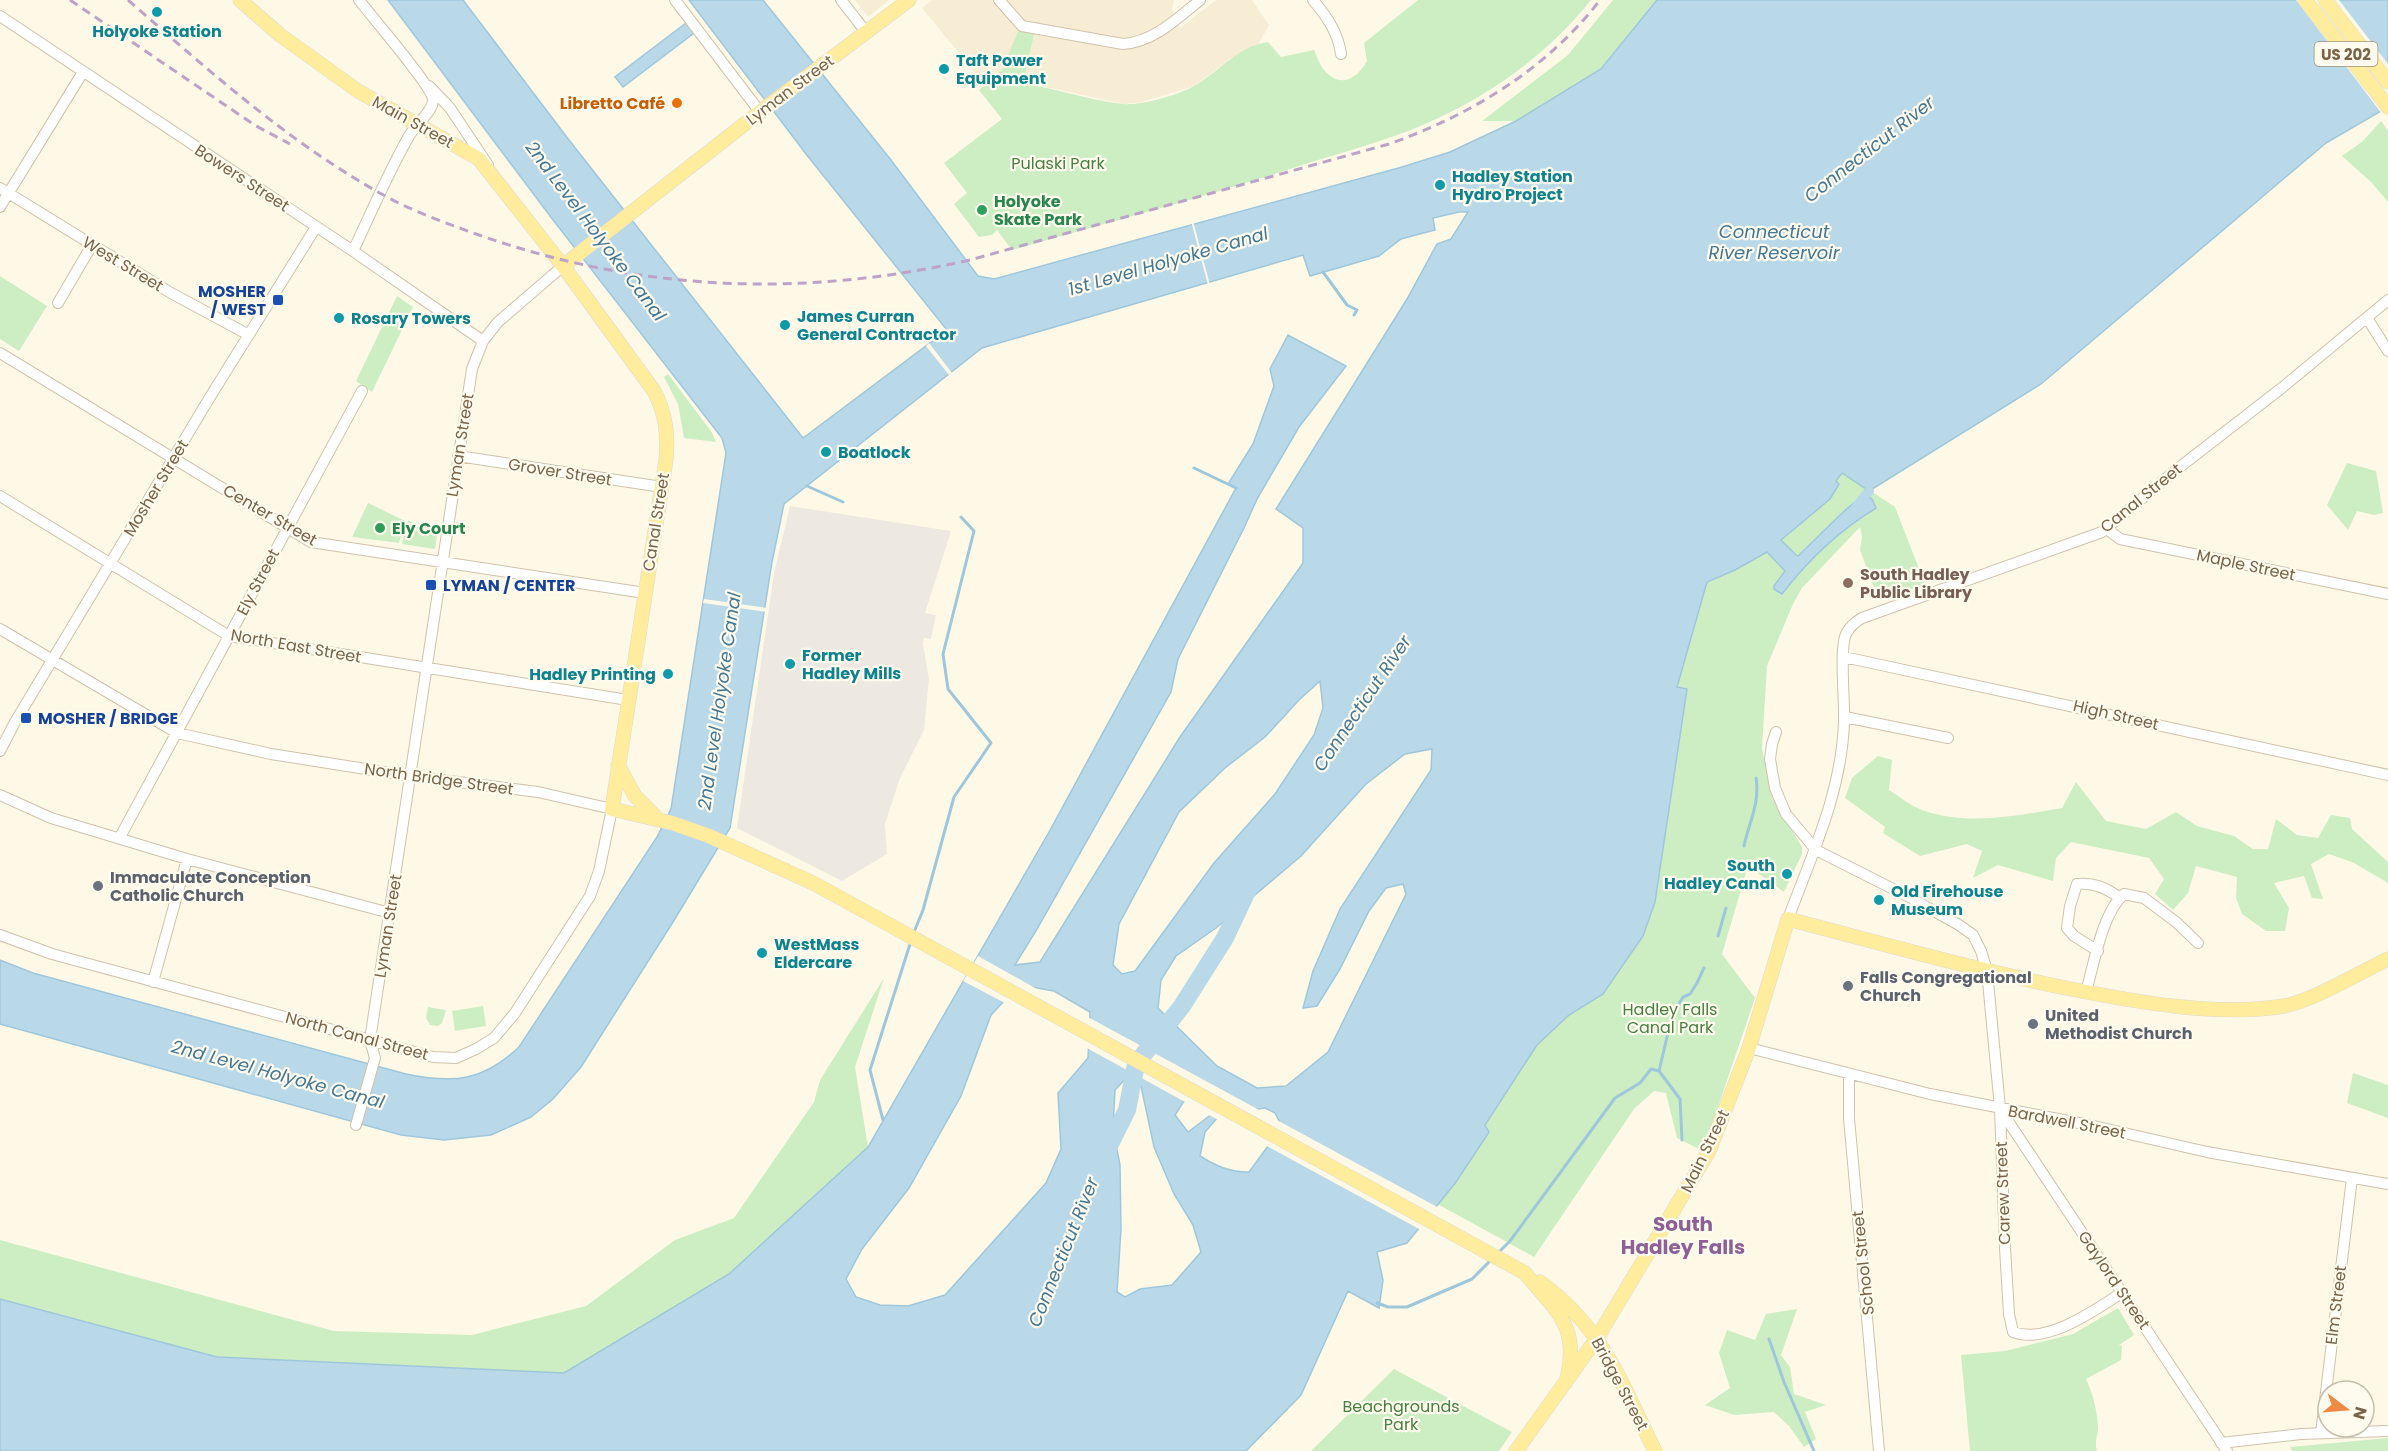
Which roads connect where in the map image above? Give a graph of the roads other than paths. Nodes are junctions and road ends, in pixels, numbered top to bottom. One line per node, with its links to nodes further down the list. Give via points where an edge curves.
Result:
1 (240, 0): 19 (main road, Main Street, via 322,66)
2 (359, 0): 15 (street)
3 (675, 0): 18 (street)
4 (841, 0): 12 (street)
5 (909, 0): 12 (main road, Lyman Street)
6 (999, 0): 7 (street, via 1022,26 1123,44 1138,43 1164,29)
7 (1200, 0)
8 (1313, 0): 13 (street, via 1330,21)
9 (2305, 0): 17 (main road, US 202)
10 (2325, 0): 16 (main road, US 202)
11 (0, 16): 14 (street, Bowers Street)
12 (866, 32): 18 (main road, Lyman Street)
13 (1341, 54)
14 (83, 72): 21 (street); 23 (street, Bowers Street)
15 (422, 79): 19 (street, via 433,101); 20 (street, via 450,108)
16 (2388, 82)
17 (2388, 107)
18 (764, 110): 26 (main road, Lyman Street)
19 (416, 125): 20 (main road, Main Street, via 474,155); 25 (street)
20 (496, 178): 26 (main road, Main Street)
21 (4, 191): 22 (street); 24 (street, West Street)
22 (0, 207)
23 (316, 227): 25 (street, Bowers Street); 30 (street, Mosher Street)
24 (92, 245): 28 (street); 30 (street, West Street)
25 (353, 251): 31 (street, Bowers Street)
26 (563, 266): 31 (street, Lyman Street, via 512,309); 37 (main road, Canal Street, via 662,406 667,429)
27 (2388, 300): 29 (street, Canal Street)
28 (58, 303)
29 (2367, 318): 32 (street); 40 (street, Canal Street)
30 (249, 335): 36 (street, Mosher Street)
31 (483, 341): 35 (street, Lyman Street, via 472,369)
32 (2388, 351)
33 (0, 353): 36 (street, Center Street)
34 (362, 391): 39 (street, Ely Street)
35 (458, 456): 37 (street, Grover Street); 41 (street, Lyman Street)
36 (174, 458): 39 (street, Center Street); 42 (street, Mosher Street)
37 (662, 487): 43 (main road, Canal Street)
38 (0, 496): 42 (street, North East Street)
39 (287, 528): 41 (street, Center Street, via 311,542); 46 (street, Ely Street)
40 (2107, 529): 44 (street, Maple Street, via 2120,539); 47 (street, Canal Street, via 1862,618 1848,631)
41 (442, 562): 43 (street, Center Street); 49 (street, Lyman Street)
42 (110, 563): 46 (street, North East Street); 48 (street, Mosher Street)
43 (645, 593): 50 (main road, Canal Street)
44 (2388, 594)
45 (0, 629): 48 (street, North Bridge Street)
46 (229, 636): 49 (street, North East Street); 53 (street, Ely Street)
47 (1844, 657): 51 (street, Canal Street); 57 (street, High Street)
48 (52, 661): 53 (street, North Bridge Street); 55 (street, Mosher Street)
49 (425, 669): 50 (street, North East Street); 58 (street, Lyman Street)
50 (628, 700): 56 (main road, Canal Street)
51 (1845, 717): 54 (street); 63 (street, Canal Street, via 1836,784)
52 (1776, 732): 63 (street, via 1770,759 1775,788 1786,814)
53 (177, 733): 58 (street, North Bridge Street, via 271,754); 62 (street, Ely Street)
54 (1948, 738)
55 (0, 751)
56 (618, 765): 60 (main road, Canal Street); 61 (main road, via 635,796)
57 (2388, 775)
58 (410, 776): 60 (street, North Bridge Street, via 538,792); 66 (street, Lyman Street)
59 (0, 795): 62 (street, via 51,818)
60 (612, 808): 61 (main road, North Bridge Street); 75 (street, North Canal Street, via 590,896 515,1013 494,1038 456,1058 433,1057)
61 (659, 820): 82 (main road, North Bridge Street, via 709,836 813,883)
62 (120, 837): 64 (street)
63 (1816, 850): 67 (street, Canal Street); 72 (street, Carew Street, via 1959,925 1973,935)
64 (187, 859): 66 (street); 73 (street)
65 (2120, 898): 69 (street, via 2124,894 2144,898); 70 (street); 70 (street, via 2107,889 2077,884 2067,928)
66 (390, 913): 75 (street, Lyman Street)
67 (1788, 919): 72 (main road); 76 (main road, Main Street)
68 (0, 935): 73 (street, North Canal Street)
69 (2198, 943)
70 (2098, 951): 74 (street)
71 (2388, 959): 74 (main road, via 2285,1006 2193,1007)
72 (1987, 971): 74 (main road); 78 (street, Carew Street)
73 (153, 982): 75 (street, North Canal Street)
74 (2086, 992)
75 (370, 1040): 79 (street, Lyman Street, via 375,1058)
76 (1749, 1047): 77 (street, Bardwell Street); 84 (main road, Main Street, via 1709,1151)
77 (1850, 1075): 78 (street, Bardwell Street); 91 (street, School Street, via 1850,1128)
78 (2000, 1108): 80 (street, Bardwell Street); 83 (street, Gaylord Street); 83 (street, Carew Street, via 2008,1314 2013,1332 2032,1335 2062,1327)
79 (356, 1125)
80 (2352, 1178): 81 (street, Bardwell Street); 85 (street, Elm Street)
81 (2388, 1184)
82 (1526, 1273): 84 (main road, Bridge Street, via 1562,1300); 86 (main road, via 1567,1329 1572,1356)
83 (2123, 1292): 88 (street, Gaylord Street)
84 (1597, 1338): 86 (main road, Main Street); 90 (main road, Bridge Street)
85 (2328, 1379)
86 (1566, 1382): 89 (main road, Main Street)
87 (2316, 1434): 88 (street)
88 (2224, 1447)
89 (1516, 1451)
90 (1655, 1451)
91 (1878, 1451)

